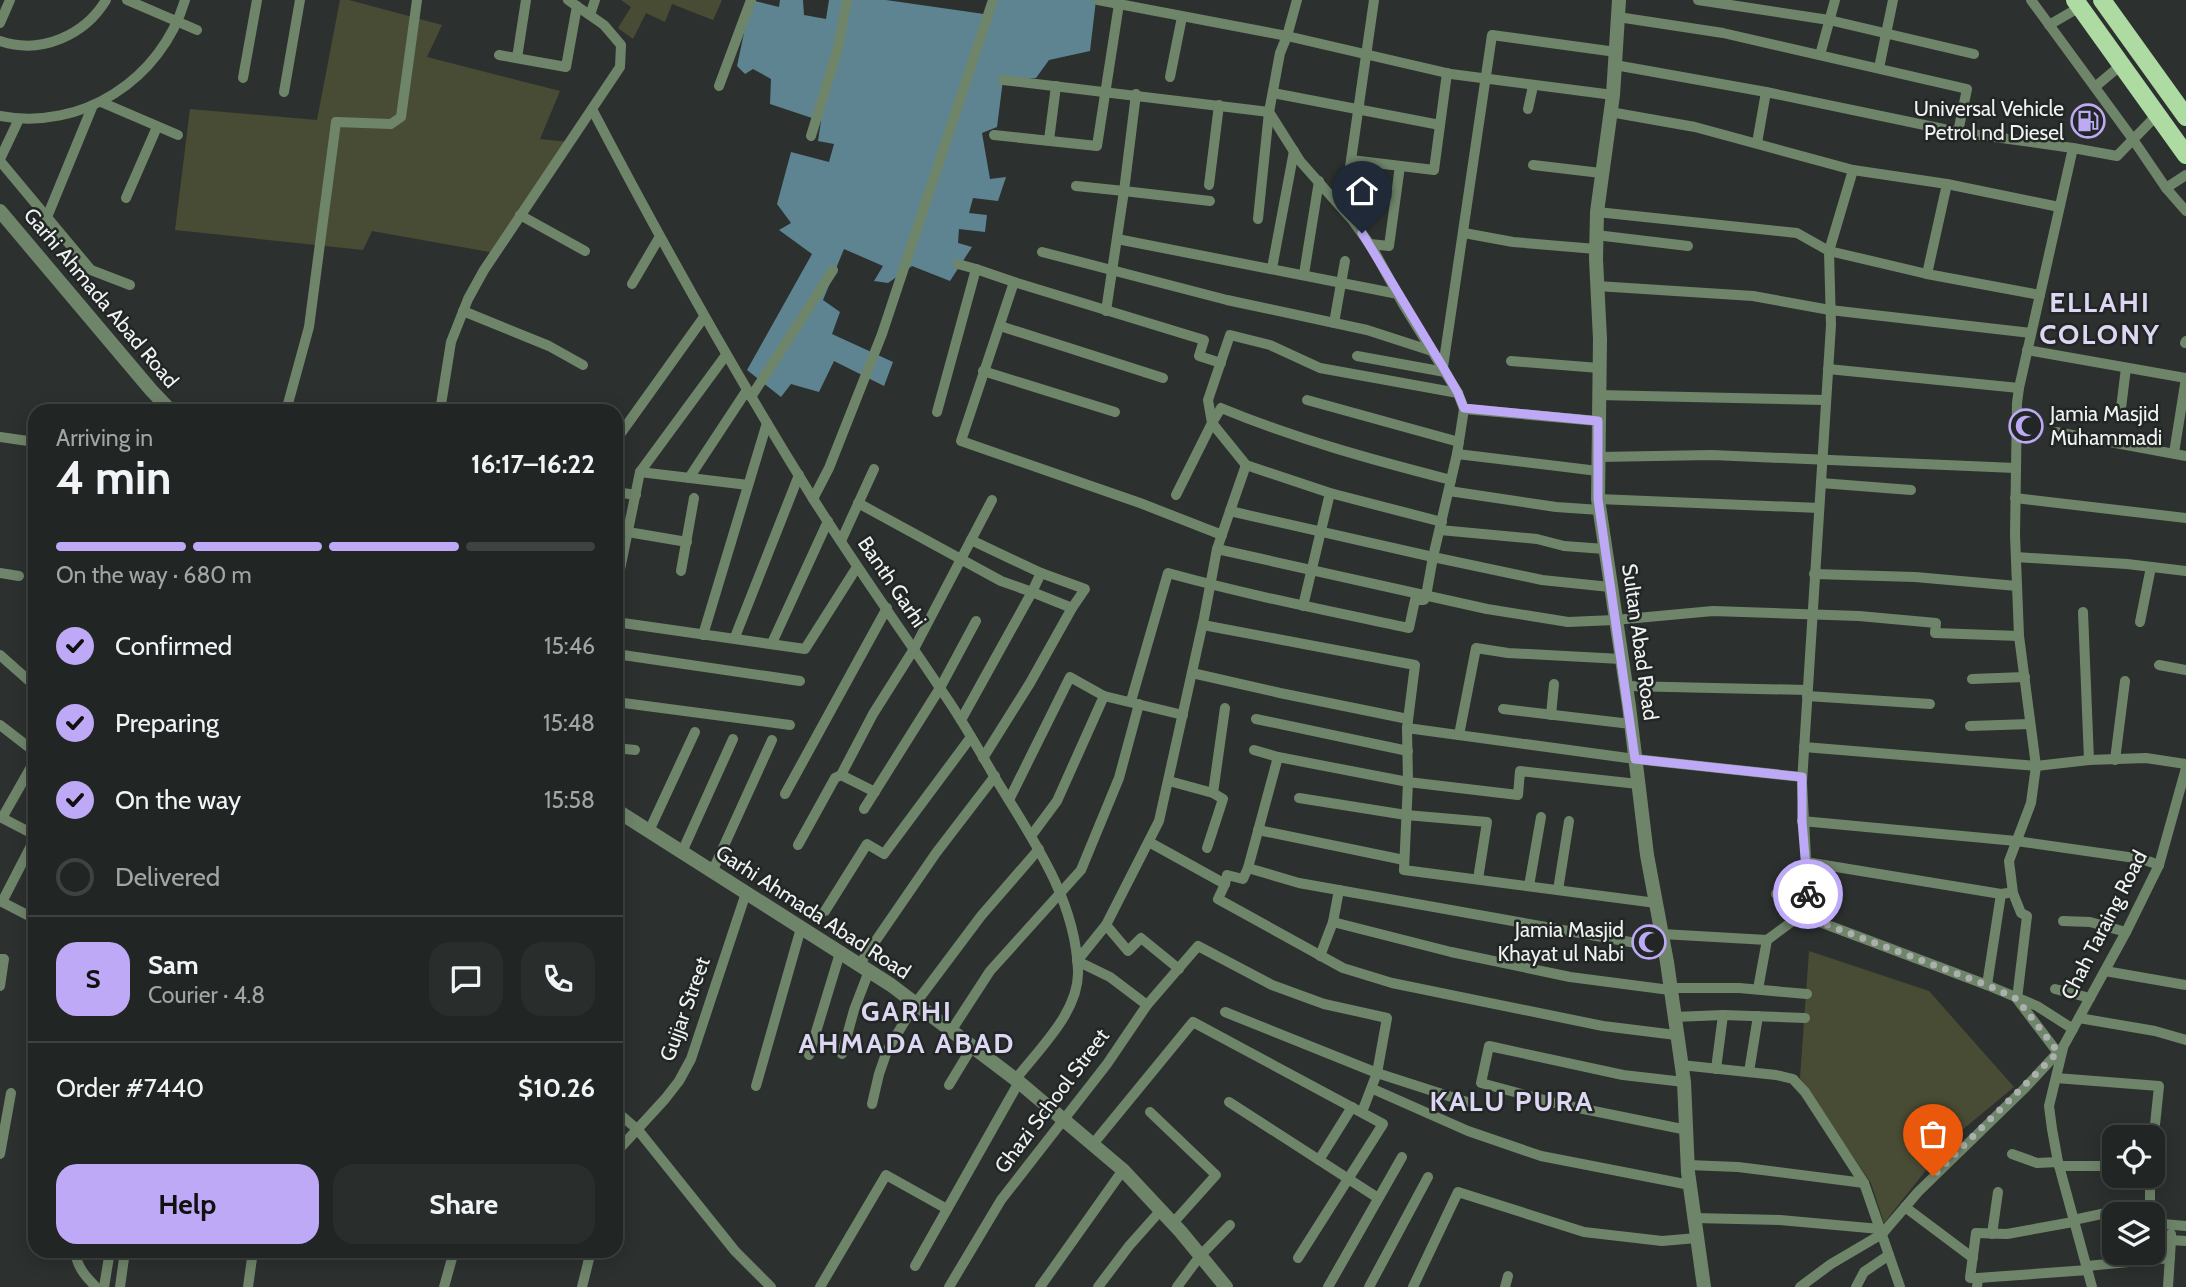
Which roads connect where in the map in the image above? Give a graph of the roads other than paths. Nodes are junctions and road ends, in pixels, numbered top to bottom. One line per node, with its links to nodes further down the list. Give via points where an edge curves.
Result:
1 (10, 0): 30 (street)
2 (106, 0): 35 (street, via 85,26 67,37 26,45)
3 (127, 0): 29 (street)
4 (185, 0): 29 (street)
5 (257, 0): 46 (street)
6 (300, 0): 54 (street)
7 (417, 0): 156 (street, via 401,117 391,124 336,122 309,327)
8 (526, 0): 40 (street)
9 (595, 0): 25 (street)
10 (751, 0): 49 (street)
11 (847, 0): 75 (street, via 838,48)
12 (993, 0): 191 (street, via 882,334)
13 (1098, 0): 23 (street)
14 (1297, 0): 34 (street)
15 (1374, 0): 38 (street)
16 (1619, 0): 27 (street, Sultan Abad Road)
17 (1698, 0): 28 (street)
18 (1835, 0): 28 (street)
19 (1893, 0): 33 (street)
20 (2031, 0): 31 (street)
21 (2102, 0): 68 (main road)
22 (572, 3): 25 (street); 40 (street, via 566,67)
23 (1119, 4): 26 (street); 53 (street)
24 (2078, 4): 31 (street); 42 (main road)
25 (590, 15): 62 (street, via 621,45 620,67)
26 (1182, 17): 34 (street); 45 (street)
27 (1618, 17): 39 (street, via 1724,33); 41 (street, Sultan Abad Road)
28 (1829, 20): 33 (street); 39 (street)
29 (176, 22): 32 (street); 59 (street, via 168,42 146,67)
30 (0, 23)
31 (2049, 24): 52 (street)
32 (197, 30)
33 (1887, 34): 36 (street); 43 (street)
34 (1287, 36): 38 (street); 56 (street)
35 (0, 41)
36 (1974, 54)
37 (499, 55): 40 (street)
38 (1366, 55): 44 (street); 63 (street)
39 (1820, 55): 43 (street)
40 (517, 58)
41 (1615, 58): 47 (street, via 1492,35); 55 (street); 58 (street, Sultan Abad Road)
42 (2121, 65): 52 (street); 67 (main road)
43 (1879, 68): 72 (street, via 1967,89)
44 (1447, 73): 47 (street); 70 (street)
45 (1170, 76)
46 (243, 78)
47 (1485, 79): 51 (street); 105 (street)
48 (1003, 80): 50 (street)
49 (719, 86)
50 (1056, 86): 53 (street); 77 (street)
51 (1533, 86): 58 (street); 61 (street)
52 (2095, 87): 76 (street)
53 (1105, 90): 57 (street); 77 (street, via 1097,146)
54 (284, 92)
55 (1766, 92): 72 (street); 78 (street)
56 (1273, 93): 63 (street); 64 (street)
57 (1136, 94): 60 (street); 94 (street)
58 (1613, 95): 65 (street, Sultan Abad Road)
59 (97, 104): 69 (street, via 66,115); 71 (street); 103 (street)
60 (1219, 105): 64 (street); 91 (street)
61 (1528, 108)
62 (592, 109): 101 (street); 106 (street, Banth Garhi)
63 (1358, 110): 70 (street); 83 (street)
64 (1269, 111): 80 (street); 104 (street)
65 (1610, 112): 78 (street); 87 (street, Sultan Abad Road)
66 (0, 116): 69 (street)
67 (2156, 116): 76 (street); 81 (main road)
68 (2186, 117)
69 (19, 119): 82 (street)
70 (1440, 125): 85 (street, via 1434,170)
71 (158, 127): 73 (street); 95 (street)
72 (1958, 132): 79 (street)
73 (178, 135)
74 (994, 135): 77 (street)
75 (811, 136)
76 (2133, 138): 79 (street, via 2117,156); 93 (street)
77 (1049, 140)
78 (1757, 143): 86 (street)
79 (2073, 148): 97 (street)
80 (1294, 151): 89 (street); 116 (street)
81 (2186, 155)
82 (0, 160): 103 (street)
83 (1351, 160): 85 (street); 98 (street)
84 (1533, 165): 87 (street)
85 (1399, 166): 109 (street, via 1389,246)
86 (1853, 170): 90 (street); 112 (street)
87 (1601, 173): 100 (street, Sultan Abad Road)
88 (2186, 175): 93 (street)
89 (1319, 181): 98 (street); 120 (street)
90 (1947, 184): 97 (street); 121 (street)
91 (1209, 185)
92 (1076, 186): 94 (street)
93 (2166, 188): 99 (street)
94 (1124, 191): 96 (street); 107 (street)
95 (126, 198)
96 (1210, 201)
97 (2059, 207): 128 (street)
98 (1343, 210): 109 (street)
99 (2186, 211)
100 (1597, 212): 108 (street, Sultan Abad Road); 112 (street, via 1797,233)
101 (520, 215): 111 (street); 130 (street)
102 (1, 216): 155 (street, Garhi Ahmada Abad Road)
103 (47, 217): 125 (street, via 91,270)
104 (1258, 219)
105 (1464, 233): 108 (street, via 1513,242); 146 (street)
106 (659, 238): 124 (street); 132 (street, Banth Garhi)
107 (1117, 239): 116 (street); 118 (street)
108 (1596, 242): 110 (street); 126 (street, Sultan Abad Road)
109 (1370, 244): 127 (street)
110 (1688, 246)
111 (585, 251)
112 (1829, 251): 121 (street); 129 (street)
113 (1042, 253): 118 (street)
114 (1345, 261): 123 (street)
115 (958, 264): 117 (street)
116 (1272, 268): 120 (street)
117 (976, 269): 122 (street); 159 (street)
118 (1113, 269): 131 (street); 133 (street)
119 (833, 270): 150 (street)
120 (1304, 274): 123 (street)
121 (1927, 274): 128 (street)
122 (1014, 282): 131 (street); 134 (street)
123 (1342, 282): 127 (street); 133 (street)
124 (632, 284)
125 (130, 285)
126 (1597, 286): 129 (street, via 1753,296); 143 (street, Sultan Abad Road)
127 (1398, 294): 137 (street)
128 (2040, 295): 135 (street)
129 (1830, 310): 135 (street); 145 (street)
130 (463, 311): 142 (street); 157 (street, via 451,342)
131 (1106, 311): 141 (street, via 1204,340 1199,356)
132 (704, 317): 138 (street, Banth Garhi); 165 (street)
133 (1334, 323): 137 (street)
134 (1000, 326): 147 (street); 148 (street)
135 (2031, 333): 136 (street)
136 (2027, 350): 144 (street); 149 (street)
137 (1432, 351): 146 (street)
138 (726, 355): 150 (street, Banth Garhi); 178 (street)
139 (1357, 356): 146 (street)
140 (1511, 361): 143 (street)
141 (1221, 363): 151 (street, via 1230,335 1270,345 1320,368); 164 (street, via 1208,400)
142 (583, 365)
143 (1599, 368): 152 (street, Sultan Abad Road)
144 (2126, 368): 161 (street); 170 (street, via 2186,378)
145 (1828, 369): 149 (street); 154 (street)
146 (1444, 370): 151 (street)
147 (983, 371): 160 (street); 203 (street, via 961,441)
148 (1163, 378)
149 (2019, 388): 176 (street)
150 (749, 393): 163 (street, Banth Garhi); 180 (street)
151 (1458, 393): 158 (street)
152 (1598, 395): 154 (street); 162 (street, Sultan Abad Road)
153 (1307, 400): 169 (street)
154 (1826, 400): 173 (street)
155 (164, 404)
156 (288, 404)
157 (441, 404)
158 (1464, 408): 162 (street); 169 (street)
159 (937, 412)
160 (1115, 412)
161 (2120, 416)
162 (1598, 421): 174 (street, Sultan Abad Road)
163 (767, 423): 179 (street, Banth Garhi); 182 (street)
164 (1212, 424): 175 (street); 183 (street, via 1221,408); 188 (street)
165 (623, 430)
166 (2056, 432): 170 (street)
167 (0, 438): 168 (street)
168 (28, 441)
169 (1459, 442): 171 (street)
170 (2174, 453): 172 (street)
171 (1457, 454): 174 (street); 183 (street)
172 (2186, 456)
173 (1823, 460): 174 (street, via 1712,455); 176 (street); 181 (street)
174 (1598, 464): 194 (street, Sultan Abad Road)
175 (1246, 465): 186 (street); 196 (street)
176 (2015, 468): 190 (street)
177 (874, 469): 193 (street)
178 (640, 472): 180 (street); 187 (street)
179 (799, 475): 191 (street, Banth Garhi); 239 (street)
180 (689, 478): 182 (street)
181 (1821, 483): 184 (street); 195 (street)
182 (748, 485): 237 (street)
183 (1450, 486): 194 (street, via 1556,507); 199 (street)
184 (1911, 490)
185 (623, 493): 187 (street)
186 (1330, 493): 199 (street); 202 (street)
187 (636, 495): 201 (street)
188 (1176, 495)
189 (694, 498): 206 (street)
190 (2015, 498): 197 (street); 211 (street)
191 (813, 499): 198 (street, Banth Garhi)
192 (992, 500): 204 (street)
193 (858, 503): 205 (street); 212 (street)
194 (1599, 504): 195 (street); 209 (street, Sultan Abad Road)
195 (1819, 508): 220 (street)
196 (1230, 511): 202 (street); 203 (street)
197 (2186, 518)
198 (828, 521): 205 (street, Banth Garhi); 240 (street)
199 (1441, 526): 209 (street); 210 (street)
200 (623, 531): 201 (street)
201 (628, 531): 206 (street); 207 (street)
202 (1319, 531): 210 (street); 215 (street)
203 (1222, 535): 208 (street)
204 (971, 540): 212 (street); 219 (street)
205 (841, 541): 213 (street, Banth Garhi)
206 (687, 542): 216 (street)
207 (623, 548)
208 (1217, 549): 215 (street); 222 (street)
209 (1605, 549): 224 (street, Sultan Abad Road)
210 (1433, 557): 224 (street, via 1542,580); 226 (street)
211 (2016, 557): 214 (street); 223 (street)
212 (961, 559): 225 (street); 241 (street)
213 (857, 567): 228 (street, Banth Garhi); 240 (street, via 806,649)
214 (2151, 567): 217 (street); 234 (street)
215 (1310, 570): 226 (street); 227 (street)
216 (681, 571)
217 (2186, 571)
218 (0, 573): 221 (street)
219 (1041, 573): 225 (street); 229 (street, via 1085,589)
220 (1814, 573): 223 (street); 231 (street)
221 (19, 576)
222 (1209, 584): 227 (street); 236 (street); 259 (street, via 1168,573)
223 (2017, 586): 238 (street)
224 (1610, 587): 232 (street, Sultan Abad Road)
225 (1032, 592): 229 (street); 266 (street)
226 (1426, 596): 227 (street, via 1415,600 1409,628); 232 (street, via 1568,622)
227 (1303, 606)
228 (887, 608): 241 (street, Banth Garhi); 300 (street)
229 (1072, 608): 285 (street)
230 (2083, 612): 287 (street)
231 (1812, 614): 232 (street, via 1713,611); 238 (street, via 1936,623 1935,633); 256 (street)
232 (1615, 620): 244 (street, Sultan Abad Road)
233 (976, 621): 255 (street)
234 (2140, 622)
235 (623, 623): 237 (street)
236 (1203, 625): 247 (street); 267 (street, via 1415,665)
237 (703, 635): 239 (street)
238 (2019, 636): 248 (street)
239 (735, 637): 240 (street)
240 (772, 643)
241 (914, 649): 255 (street, Banth Garhi); 292 (street)
242 (0, 655): 250 (street)
243 (623, 655): 251 (street)
244 (1621, 659): 254 (street, Sultan Abad Road); 274 (street, via 1476,648)
245 (2160, 665): 246 (street)
246 (2186, 670)
247 (1192, 673): 263 (street); 267 (street)
248 (2025, 677): 249 (street); 269 (street)
249 (1972, 679)
250 (28, 680)
251 (800, 681)
252 (2124, 681): 288 (street)
253 (1554, 684): 264 (street)
254 (1625, 686): 256 (street); 268 (street, Sultan Abad Road)
255 (940, 688): 266 (street, Banth Garhi); 298 (street)
256 (1807, 693): 260 (street); 279 (street)
257 (1104, 696): 259 (street); 302 (street, via 1070,677); 313 (street, via 1057,801)
258 (623, 703): 271 (street)
259 (1135, 703): 263 (street); 329 (street, via 1119,778 1081,870)
260 (1930, 704)
261 (1225, 708): 299 (street)
262 (1503, 709): 264 (street)
263 (1183, 715): 295 (street)
264 (1551, 715): 268 (street)
265 (1256, 719): 283 (street)
266 (961, 720): 275 (street, Banth Garhi)
267 (1408, 723): 274 (street); 283 (street)
268 (1631, 724): 286 (street, Sultan Abad Road)
269 (2031, 724): 272 (street); 289 (street)
270 (0, 725): 278 (street)
271 (790, 725)
272 (1970, 726)
273 (695, 732): 311 (street)
274 (1459, 735): 286 (street)
275 (971, 737): 285 (street, Banth Garhi); 338 (street, via 884,855 867,844)
276 (733, 739): 320 (street)
277 (772, 740): 325 (street)
278 (28, 747)
279 (1804, 747): 289 (street); 294 (street)
280 (623, 749): 281 (street)
281 (635, 750)
282 (1254, 750): 284 (street)
283 (1408, 751): 296 (street)
284 (1278, 757): 296 (street); 310 (street)
285 (983, 758): 293 (street, Banth Garhi)
286 (1635, 759): 294 (street); 297 (street, Sultan Abad Road)
287 (2089, 760): 288 (street); 289 (street)
288 (2115, 760): 290 (street, via 2146,758)
289 (2036, 766): 314 (street, via 2031,803)
290 (2186, 768): 323 (street, Chah Taraing Road)
291 (28, 772): 307 (street)
292 (841, 775): 298 (street); 316 (street, via 835,778)
293 (995, 776): 302 (street, Banth Garhi); 352 (street, via 936,853)
294 (1802, 777): 309 (street)
295 (1169, 781): 299 (street); 315 (street)
296 (1408, 782): 297 (street, via 1518,795 1520,771); 305 (street)
297 (1638, 784): 337 (street, Sultan Abad Road)
298 (875, 792): 303 (street)
299 (1213, 793): 317 (street, via 1223,799)
300 (785, 794)
301 (1299, 798): 305 (street)
302 (1009, 800): 313 (street, Banth Garhi)
303 (864, 810)
304 (623, 814): 311 (street, Garhi Ahmada Abad Road)
305 (1406, 815): 321 (street); 326 (street, via 1487,822)
306 (1541, 817): 328 (street)
307 (1, 818): 312 (street)
308 (1569, 821): 331 (street)
309 (1802, 821): 314 (street); 322 (street)
310 (1258, 830): 321 (street); 324 (street)
311 (649, 831): 320 (street, Garhi Ahmada Abad Road)
312 (28, 833)
313 (1031, 836): 318 (street, Banth Garhi)
314 (2016, 841): 323 (street); 333 (street)
315 (1149, 842): 327 (street); 343 (street)
316 (798, 845)
317 (1207, 848)
318 (1039, 849): 329 (street, Banth Garhi); 364 (street)
319 (28, 850): 336 (street)
320 (682, 852): 325 (street, Garhi Ahmada Abad Road)
321 (1404, 860): 326 (street, via 1404,870)
322 (1806, 862): 333 (street); 335 (street)
323 (2159, 865): 345 (street, Chah Taraing Road)
324 (1248, 868): 327 (street, via 1243,879 1227,875); 330 (street)
325 (712, 872): 332 (street, Garhi Ahmada Abad Road)
326 (1478, 879): 328 (street)
327 (1225, 884): 349 (street, via 1218,899)
328 (1529, 886): 331 (street)
329 (1060, 890): 351 (street, Banth Garhi, via 1074,932); 373 (street, via 990,971)
330 (1339, 890): 342 (street); 347 (street)
331 (1558, 890): 337 (street)
332 (746, 893): 344 (street, Garhi Ahmada Abad Road); 399 (street, Gujjar Street, via 691,1059 679,1081)
333 (2007, 893): 355 (street); 363 (street, via 2027,916)
334 (1776, 894): 335 (street)
335 (1808, 896): 339 (street)
336 (1, 902): 340 (street)
337 (1656, 903): 347 (street, Sultan Abad Road)
338 (825, 911)
339 (1801, 915): 346 (street); 355 (street)
340 (28, 916)
341 (2063, 921): 345 (street, via 2090,922)
342 (1334, 922): 349 (street); 358 (street, via 1570,977)
343 (1106, 925): 351 (street); 353 (street, via 1128,951 1141,938)
344 (801, 928): 348 (street, Garhi Ahmada Abad Road); 388 (street)
345 (2126, 932): 354 (street, Chah Taraing Road)
346 (1767, 940): 347 (street); 359 (street)
347 (1663, 941): 358 (street, Sultan Abad Road)
348 (840, 953): 352 (street, Garhi Ahmada Abad Road); 379 (street)
349 (1320, 956): 374 (street, via 1392,983 1603,1026)
350 (0, 959): 357 (street, via 4,959)
351 (1077, 961): 365 (street, via 1110,977); 385 (street, Banth Garhi, via 1079,988 1072,1006)
352 (864, 968): 364 (street, Garhi Ahmada Abad Road); 378 (street)
353 (1179, 969): 365 (street, Ghazi School Street); 383 (street, Ghazi School Street, via 1198,946 1272,985 1324,1004 1387,1018)
354 (2105, 971): 356 (street); 362 (street, Chah Taraing Road)
355 (1987, 985): 363 (street)
356 (2186, 985)
357 (0, 986)
358 (1670, 989): 359 (street); 369 (street, Sultan Abad Road)
359 (1758, 989): 361 (street)
360 (2055, 989): 362 (street)
361 (1807, 994)
362 (2091, 998): 370 (street, Chah Taraing Road)
363 (2017, 999): 372 (street, via 2038,1006); 377 (street)
364 (915, 1004): 373 (street, Garhi Ahmada Abad Road); 393 (street, via 887,1051)
365 (1147, 1005): 397 (street, Ghazi School Street, via 1107,1064)
366 (1225, 1012): 383 (street)
367 (1723, 1015): 368 (street); 369 (street); 381 (street)
368 (1758, 1016): 371 (street); 382 (street)
369 (1674, 1017): 374 (street, Sultan Abad Road)
370 (2080, 1017): 372 (street, Chah Taraing Road); 375 (street)
371 (1805, 1018)
372 (2073, 1029): 377 (street, Chah Taraing Road)
373 (951, 1031): 376 (street, Garhi Ahmada Abad Road)
374 (1676, 1035): 380 (street, Sultan Abad Road)
375 (2186, 1040)
376 (972, 1047): 385 (street, Garhi Ahmada Abad Road); 387 (street)
377 (2060, 1050): 384 (street); 417 (street, Chah Taraing Road)
378 (842, 1054)
379 (809, 1055)
380 (1681, 1065): 381 (street); 386 (street, Sultan Abad Road)
381 (1716, 1069): 382 (street)
382 (1749, 1072): 413 (street, via 1793,1079)
383 (1377, 1073): 389 (street); 392 (street)
384 (2056, 1078): 398 (street, via 2159,1086); 407 (street, via 2049,1106)
385 (1017, 1081): 397 (street, Garhi Ahmada Abad Road); 418 (street, Banth Garhi)
386 (1684, 1082): 400 (street, Sultan Abad Road); 400 (street, via 1623,1075 1489,1046 1481,1083)
387 (949, 1085)
388 (756, 1086)
389 (1373, 1088): 394 (street); 414 (street, via 1468,1131 1541,1156)
390 (11, 1093): 403 (street)
391 (1229, 1102): 406 (street)
392 (1467, 1102)
393 (872, 1104)
394 (1357, 1110): 401 (street, via 1193,1022); 406 (street); 412 (street, via 1383,1124)
395 (1150, 1112): 423 (street, via 1216,1175)
396 (623, 1117): 399 (street)
397 (1062, 1118): 401 (street, Garhi Ahmada Abad Road); 456 (street, Ghazi School Street, via 1001,1200)
398 (2155, 1125)
399 (638, 1130): 402 (street, Gujjar Street); 454 (street, via 735,1251)
400 (1687, 1130): 408 (street, Sultan Abad Road)
401 (1093, 1144): 410 (street, Garhi Ahmada Abad Road)
402 (623, 1145)
403 (0, 1154)
404 (2012, 1154): 407 (street)
405 (1402, 1157): 416 (street)
406 (1319, 1160): 412 (street)
407 (2058, 1164): 409 (street); 422 (street)
408 (1688, 1165): 413 (street); 414 (street, Sultan Abad Road)
409 (2102, 1166)
410 (1123, 1170): 419 (street, Garhi Ahmada Abad Road); 457 (street)
411 (1428, 1177): 462 (street)
412 (1348, 1179): 416 (street); 442 (street)
413 (1864, 1183): 428 (street)
414 (1690, 1185): 421 (street, Sultan Abad Road)
415 (1998, 1192): 429 (street)
416 (1378, 1198): 461 (street)
417 (1905, 1207): 428 (street, Chah Taraing Road); 443 (street)
418 (947, 1209): 445 (street, Banth Garhi); 455 (street, via 886,1175)
419 (1161, 1210): 423 (street, Garhi Ahmada Abad Road); 458 (street)
420 (2102, 1214): 422 (street)
421 (1694, 1218): 428 (street, via 1780,1220); 430 (street, Sultan Abad Road)
422 (2073, 1222): 429 (street); 446 (street)
423 (1173, 1223): 435 (street, Garhi Ahmada Abad Road)
424 (1230, 1224): 435 (street)
425 (2165, 1224): 426 (street)
426 (2171, 1224): 427 (street); 432 (street)
427 (2186, 1226)
428 (1881, 1232): 434 (street); 465 (street, Chah Taraing Road)
429 (1992, 1234): 443 (street, via 1976,1233)
430 (1697, 1238): 463 (street, via 1662,1241 1584,1232 1458,1192); 464 (street, Sultan Abad Road)
431 (2165, 1239): 432 (street)
432 (2171, 1240): 433 (street); 444 (street)
433 (2186, 1241)
434 (1889, 1255): 466 (street, via 1864,1272); 467 (street)
435 (1200, 1256): 459 (street); 460 (street, Garhi Ahmada Abad Road)
436 (77, 1258): 448 (street, via 83,1274)
437 (109, 1258): 449 (street)
438 (124, 1258): 450 (street)
439 (252, 1258): 451 (street)
440 (451, 1258): 452 (street)
441 (589, 1258): 453 (street)
442 (1298, 1258)
443 (1973, 1258): 447 (street, via 1970,1278)
444 (2170, 1258): 446 (street); 469 (street)
445 (915, 1266)
446 (2087, 1268): 447 (street); 468 (street)
447 (1978, 1283)
448 (96, 1287)
449 (104, 1287)
450 (120, 1287)
451 (248, 1287)
452 (444, 1287)
453 (582, 1287)
454 (771, 1287)
455 (820, 1287)
456 (948, 1287)
457 (1040, 1287)
458 (1098, 1287)
459 (1177, 1287)
460 (1226, 1287)
461 (1328, 1287)
462 (1369, 1287)
463 (1413, 1287)
464 (1704, 1287)
465 (1800, 1287)
466 (1856, 1287)
467 (1900, 1287)
468 (2091, 1287)
469 (2168, 1287)

